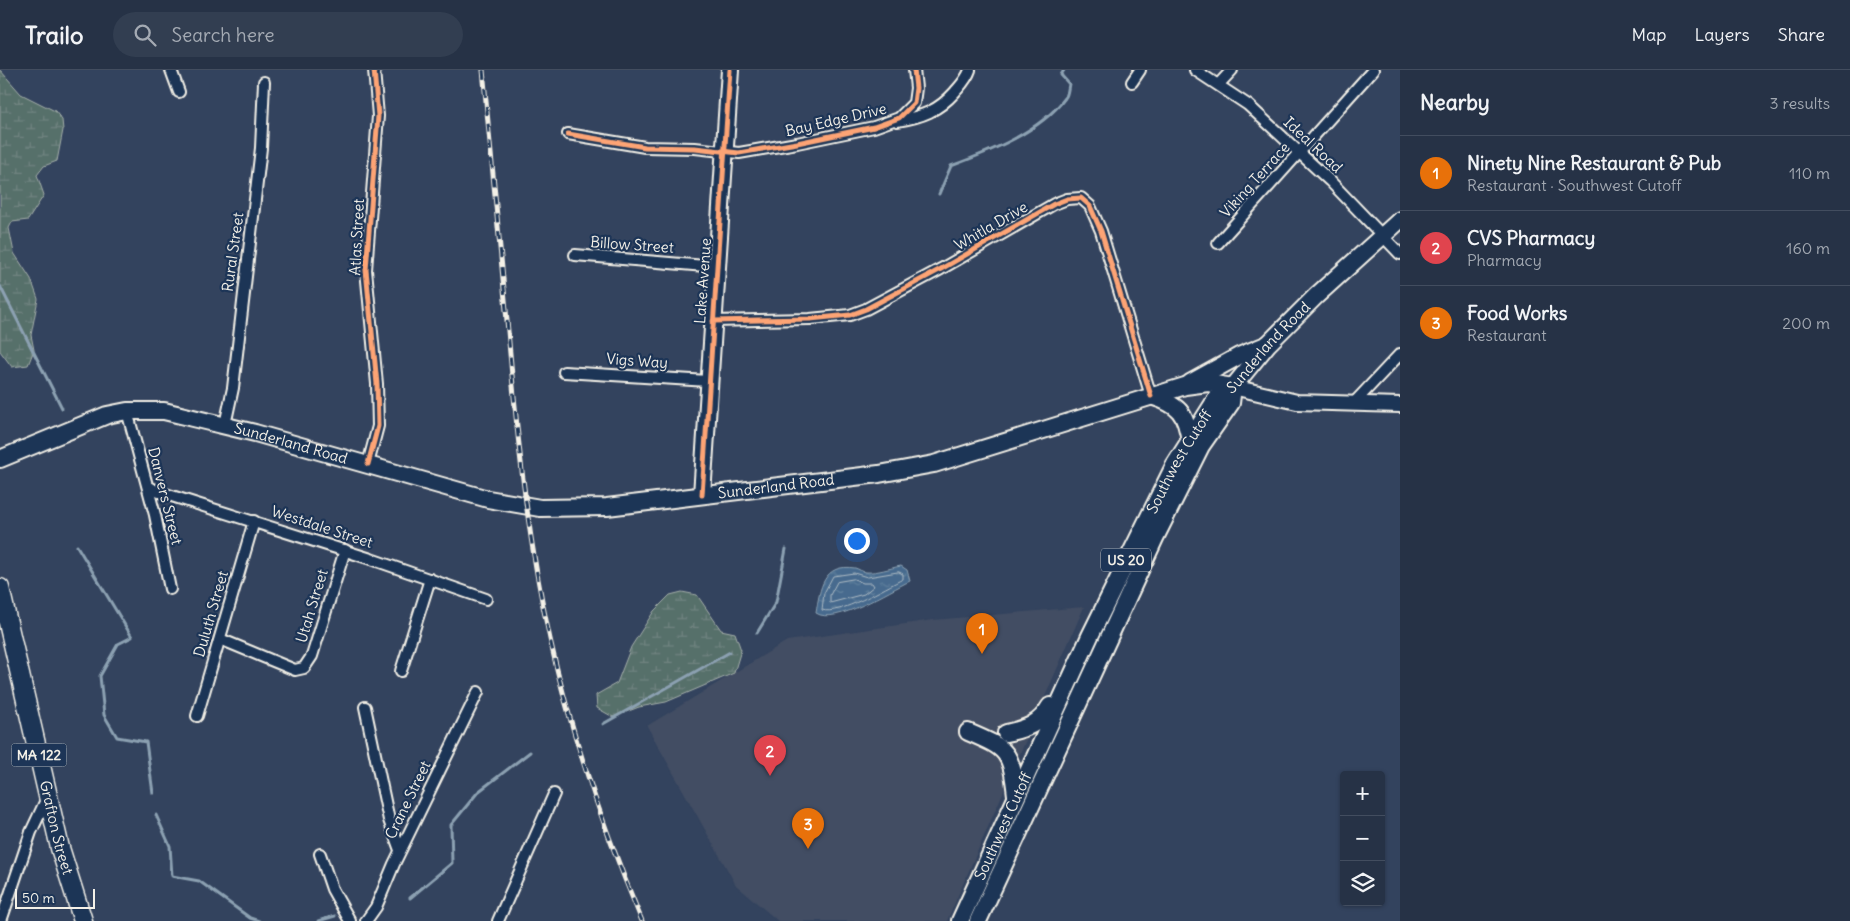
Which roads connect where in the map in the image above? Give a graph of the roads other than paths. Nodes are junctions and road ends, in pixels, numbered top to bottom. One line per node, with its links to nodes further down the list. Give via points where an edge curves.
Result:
1 (170, 70): 13 (street)
2 (374, 70): 38 (street, Atlas Street, via 378,116 366,270 378,418 376,440)
3 (730, 70): 16 (main road, Lake Avenue)
4 (914, 70): 14 (street, Bay Edge Drive, via 914,103 899,118)
5 (970, 70): 14 (street, via 965,81 934,112 919,118)
6 (1140, 70): 11 (street)
7 (1195, 70): 12 (street, Ideal Road)
8 (1232, 70): 12 (street)
9 (1373, 70): 17 (street, Viking Terrace)
10 (264, 82): 35 (street, Rural Street, via 260,157)
11 (1132, 82)
12 (1219, 84): 17 (street, Ideal Road, via 1248,105)
13 (179, 92)
14 (889, 122): 16 (street, Bay Edge Drive, via 788,145 739,153)
15 (568, 134): 16 (street, Bay Edge Drive, via 645,147)
16 (725, 150): 23 (main road, Lake Avenue)
17 (1299, 153): 19 (street, Ideal Road); 20 (street, Viking Terrace)
18 (1400, 220): 19 (main road, Sunderland Road / US 20)
19 (1382, 234): 21 (street, Ideal Road); 25 (main road, Sunderland Road / US 20)
20 (1218, 243)
21 (1400, 254)
22 (575, 256): 23 (street, Billow Street)
23 (717, 267): 24 (main road, Lake Avenue)
24 (712, 321): 28 (main road, Lake Avenue); 31 (street, Whitla Drive, via 850,315 942,269 1054,204 1081,198 1090,206 1101,231)
25 (1268, 344): 29 (main road); 30 (main road, Sunderland Road / US 20)
26 (1400, 354): 32 (street)
27 (564, 372): 28 (street, Vigs Way)
28 (708, 381): 40 (main road, Lake Avenue)
29 (1185, 386): 30 (main road, Sunderland Road); 31 (main road, Sunderland Road)
30 (1234, 387): 32 (street, via 1297,402); 36 (main road, Southwest Cutoff / US 20, via 1218,396); 67 (main road, Southwest Cutoff / US 20, via 1231,403 1201,446 1155,538)
31 (1151, 396): 36 (main road, via 1178,408 1185,420); 40 (main road, Sunderland Road, via 934,464 879,474)
32 (1353, 404): 33 (street)
33 (1400, 405)
34 (127, 411): 35 (main road, Sunderland Road, via 164,412); 37 (main road, Sunderland Road, via 98,418); 39 (street, Danvers Street)
35 (226, 425): 38 (main road, Sunderland Road)
36 (1190, 442): 49 (main road, Southwest Cutoff / US 20, via 1163,487)
37 (0, 459)
38 (368, 464): 40 (main road, Sunderland Road, via 488,499 540,508 607,507)
39 (148, 486): 41 (street, Westdale Street); 44 (street, Danvers Street)
40 (702, 495)
41 (254, 521): 42 (street, Westdale Street); 48 (street, Duluth Street)
42 (345, 550): 43 (street, Westdale Street); 48 (street, Utah Street, via 312,656 304,668 295,670)
43 (430, 579): 46 (street, Westdale Street); 50 (street)
44 (170, 589)
45 (0, 591): 47 (highway, Grafton Street / MA 122)
46 (486, 600)
47 (3, 616): 57 (highway, Grafton Street / MA 122)
48 (220, 638): 53 (street, Duluth Street)
49 (1083, 650): 55 (main road, via 1046,714 1025,729); 58 (main road, Southwest Cutoff / US 20)
50 (400, 672)
51 (478, 692): 59 (street, Crane Street)
52 (365, 707): 59 (street, via 389,820)
53 (197, 716)
54 (968, 732): 58 (main road, via 1000,746 1007,754 1013,768)
55 (1006, 733)
56 (554, 794): 65 (street)
57 (48, 796): 61 (street, via 31,832); 62 (highway, Grafton Street / MA 122)
58 (1016, 796): 66 (main road, Southwest Cutoff / US 20)
59 (400, 850): 64 (street, Crane Street, via 376,907)
60 (320, 854): 63 (street, via 332,889)
61 (1, 921)
62 (83, 921)
63 (350, 921)
64 (366, 921)
65 (498, 921)
66 (960, 921)
67 (978, 921)

